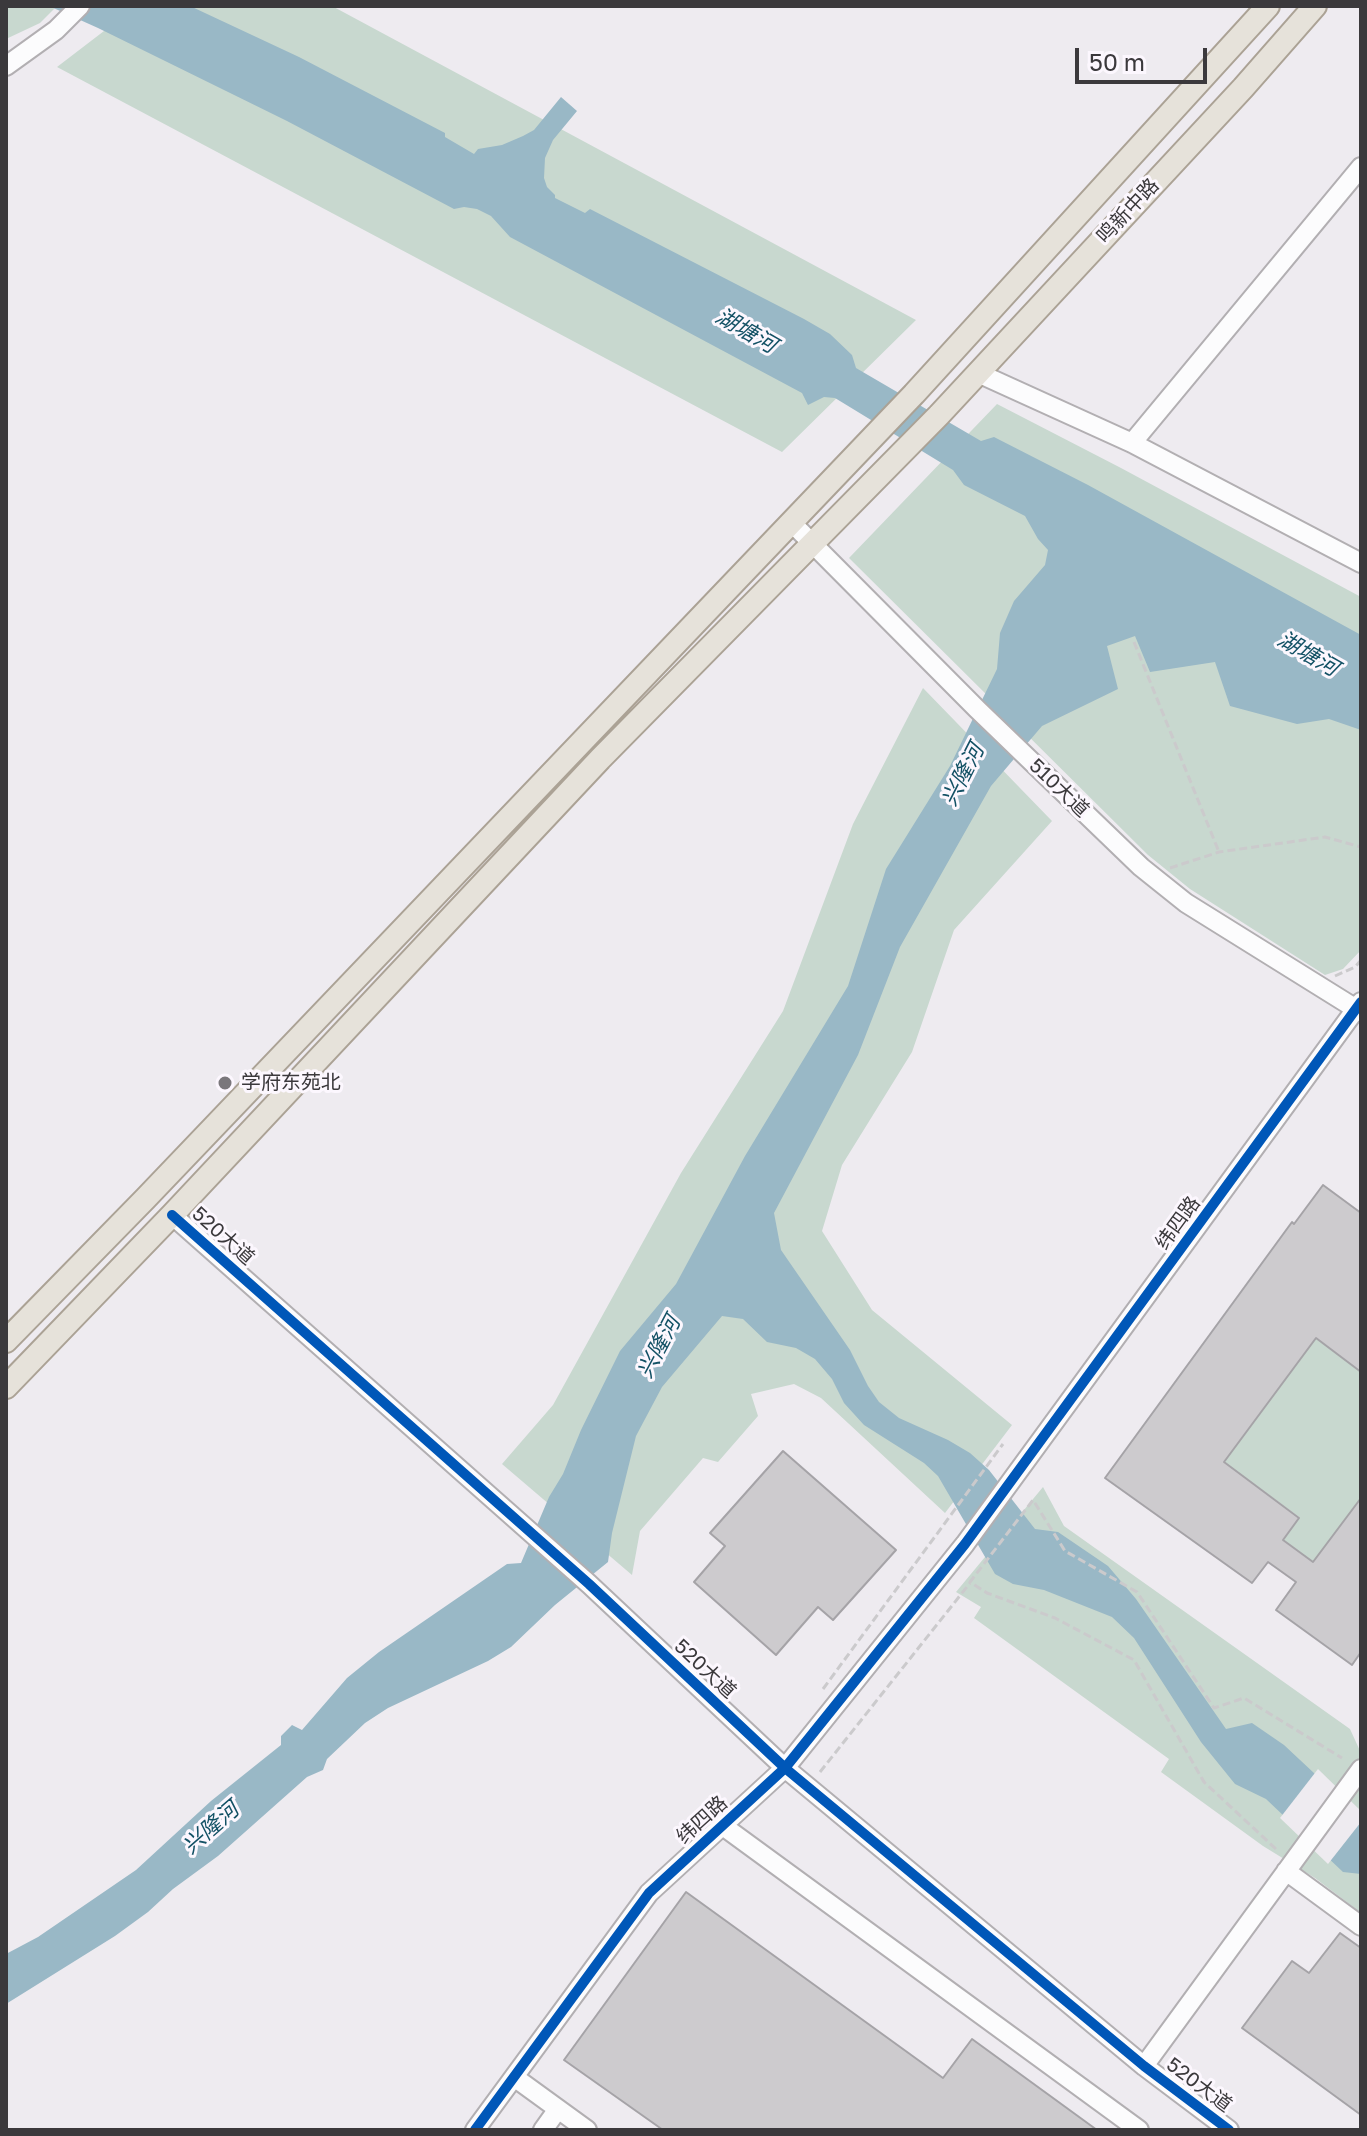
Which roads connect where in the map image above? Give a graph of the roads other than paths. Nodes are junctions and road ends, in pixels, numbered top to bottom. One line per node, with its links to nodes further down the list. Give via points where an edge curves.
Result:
1 (80, 6): 4 (street)
2 (1268, 6): 8 (main road, 鸣新中路)
3 (1315, 6): 6 (main road, 鸣新中路)
4 (6, 66)
5 (1361, 167): 7 (street)
6 (978, 373): 7 (street); 9 (main road, 鸣新中路)
7 (1132, 443): 10 (street)
8 (791, 522): 9 (street, 510大道); 13 (main road, 鸣新中路)
9 (812, 544): 11 (street, 510大道, via 1141,867 1186,903); 12 (main road, 鸣新中路, via 600,759)
10 (1359, 559)
11 (1359, 1008): 15 (street, 纬四路, via 965,1544)
12 (172, 1215): 14 (main road, 鸣新中路); 15 (street, 520大道, via 589,1584)
13 (6, 1341)
14 (6, 1387)
15 (785, 1768): 17 (street, 纬四路); 20 (street, 520大道)
16 (1361, 1769): 18 (street)
17 (723, 1826): 21 (street, 纬四路, via 649,1893); 26 (street)
18 (1286, 1871): 19 (street); 20 (street)
19 (1361, 1926)
20 (1144, 2066): 27 (street, 520大道)
21 (514, 2077): 22 (street); 23 (street, 纬四路)
22 (558, 2109): 24 (street); 25 (street)
23 (475, 2130)
24 (543, 2130)
25 (587, 2130)
26 (1139, 2130)
27 (1229, 2130)

